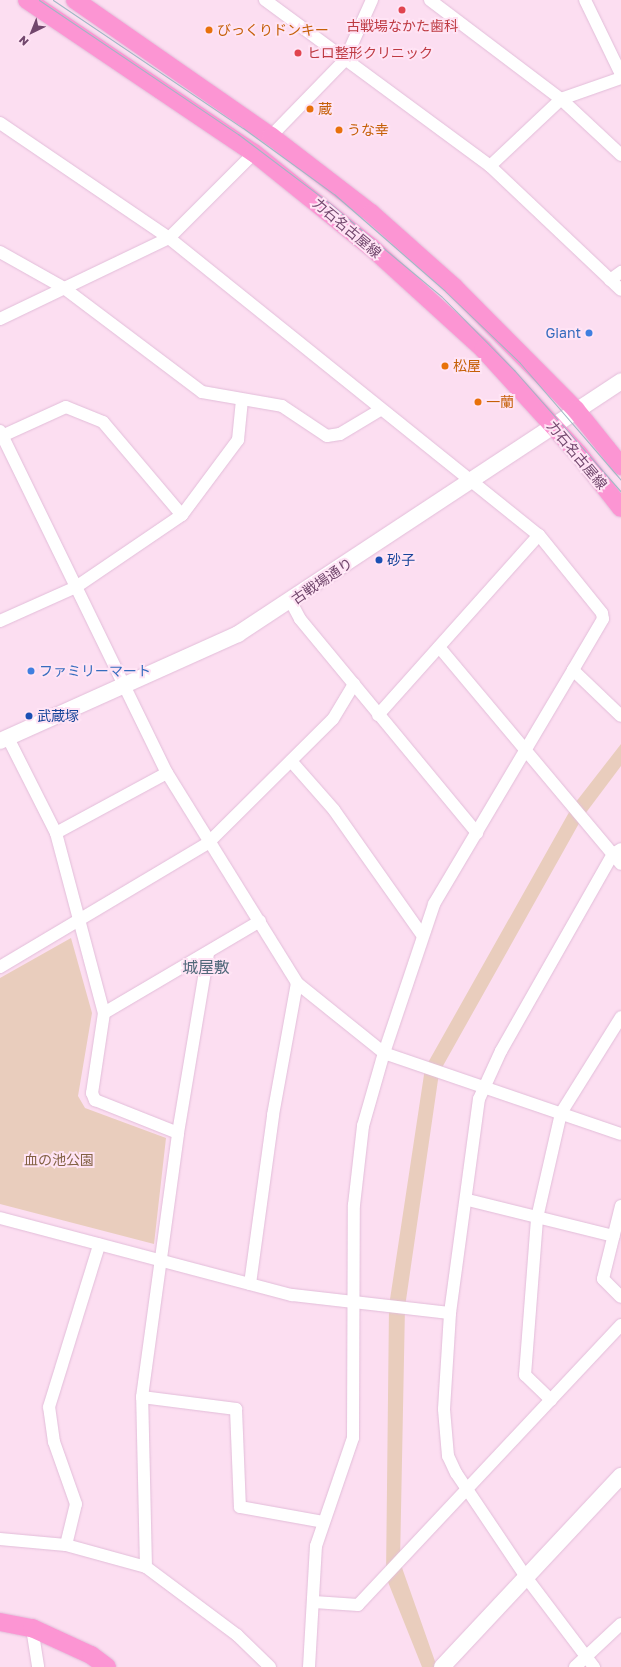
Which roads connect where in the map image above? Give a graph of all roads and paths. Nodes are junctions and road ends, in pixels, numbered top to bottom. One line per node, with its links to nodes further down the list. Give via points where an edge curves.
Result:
1 (27, 0): 13 (main road, 力石名古屋線)
2 (75, 0): 12 (main road, 力石名古屋線)
3 (265, 0): 7 (street)
4 (372, 0): 7 (street)
5 (430, 0): 10 (street)
6 (585, 0): 8 (street)
7 (345, 60): 12 (street); 15 (street)
8 (621, 74)
9 (621, 78): 10 (street)
10 (561, 99): 14 (street); 15 (street)
11 (0, 123): 16 (street)
12 (271, 136): 26 (main road, 力石名古屋線, via 371,213 454,287)
13 (254, 153): 16 (street); 27 (main road, 力石名古屋線, via 440,307)
14 (621, 155)
15 (490, 166): 19 (street)
16 (170, 238): 20 (street); 25 (street)
17 (0, 252): 20 (street)
18 (621, 272): 19 (street)
19 (610, 280): 21 (street)
20 (64, 288): 22 (street); 24 (street, via 194,388)
21 (621, 290)
22 (0, 319)
23 (621, 381): 26 (street, 古戦場通り)
24 (242, 400): 25 (street, via 282,406 327,436 335,437); 32 (street, via 238,440)
25 (380, 410): 30 (street, via 455,470)
26 (576, 410): 27 (street, 古戦場通り); 29 (main road, 力石名古屋線)
27 (553, 425): 30 (street, 古戦場通り); 31 (main road, 力石名古屋線)
28 (1, 434): 32 (street, via 66,407 103,422); 34 (street)
29 (621, 466)
30 (472, 479): 33 (street, via 491,499); 35 (street, 古戦場通り)
31 (621, 508)
32 (182, 515): 34 (street)
33 (539, 535): 37 (street); 38 (street, via 602,613 603,619)
34 (76, 587): 36 (street); 40 (street)
35 (291, 602): 39 (street, via 300,619); 40 (street, 古戦場通り, via 238,634)
36 (0, 621)
37 (439, 647): 41 (street); 44 (street)
38 (573, 670): 42 (street); 44 (street)
39 (354, 684): 41 (street); 45 (street, via 333,719)
40 (126, 686): 43 (street, 古戦場通り); 46 (street)
41 (378, 715): 48 (street)
42 (621, 716)
43 (4, 740): 47 (street)
44 (525, 751): 48 (street); 50 (street)
45 (292, 761): 49 (street); 53 (street, via 334,810)
46 (167, 773): 47 (street); 49 (street)
47 (56, 833): 52 (street)
48 (477, 833): 53 (street, via 434,904)
49 (208, 843): 51 (street); 52 (street)
50 (618, 855): 60 (street)
51 (260, 921): 54 (street); 56 (street)
52 (80, 922): 55 (street); 57 (street)
53 (423, 936): 59 (street)
54 (208, 953): 57 (street); 62 (street)
55 (0, 967)
56 (297, 983): 59 (street); 71 (street, via 273,1115)
57 (104, 1013): 62 (street, via 92,1093 95,1100)
58 (621, 1017): 61 (street)
59 (384, 1053): 60 (street); 73 (street, via 363,1126 357,1174)
60 (484, 1086): 61 (street); 64 (street, via 479,1099)
61 (561, 1113): 63 (street); 67 (street)
62 (178, 1133): 70 (street)
63 (621, 1134)
64 (468, 1200): 67 (street); 74 (street)
65 (621, 1206): 68 (street)
66 (0, 1218): 69 (street)
67 (537, 1218): 68 (street); 77 (street, via 525,1375)
68 (614, 1236): 72 (street, via 603,1279)
69 (99, 1245): 70 (street); 82 (street, via 50,1407 54,1442 76,1504)
70 (160, 1260): 71 (street); 76 (street)
71 (250, 1284): 73 (street)
72 (621, 1297)
73 (354, 1303): 74 (street); 80 (street, via 353,1438)
74 (450, 1313): 79 (street, via 445,1436 448,1456)
75 (621, 1325): 77 (street)
76 (142, 1397): 80 (street, via 236,1409 240,1507); 83 (street)
77 (551, 1400): 79 (street)
78 (621, 1476): 84 (street)
79 (468, 1492): 84 (street); 85 (street, via 358,1605)
80 (323, 1522): 85 (street, via 316,1546)
81 (0, 1539): 82 (street)
82 (66, 1545): 83 (street)
83 (146, 1567): 92 (street, via 237,1635)
84 (526, 1577): 89 (street); 94 (street)
85 (314, 1602): 93 (street)
86 (0, 1622): 88 (main road)
87 (621, 1624): 89 (street)
88 (32, 1628): 90 (street); 91 (main road, via 91,1655)
89 (586, 1655): 95 (street); 96 (street)
90 (38, 1667)
91 (107, 1667)
92 (270, 1667)
93 (309, 1667)
94 (442, 1667)
95 (575, 1667)
96 (594, 1667)

